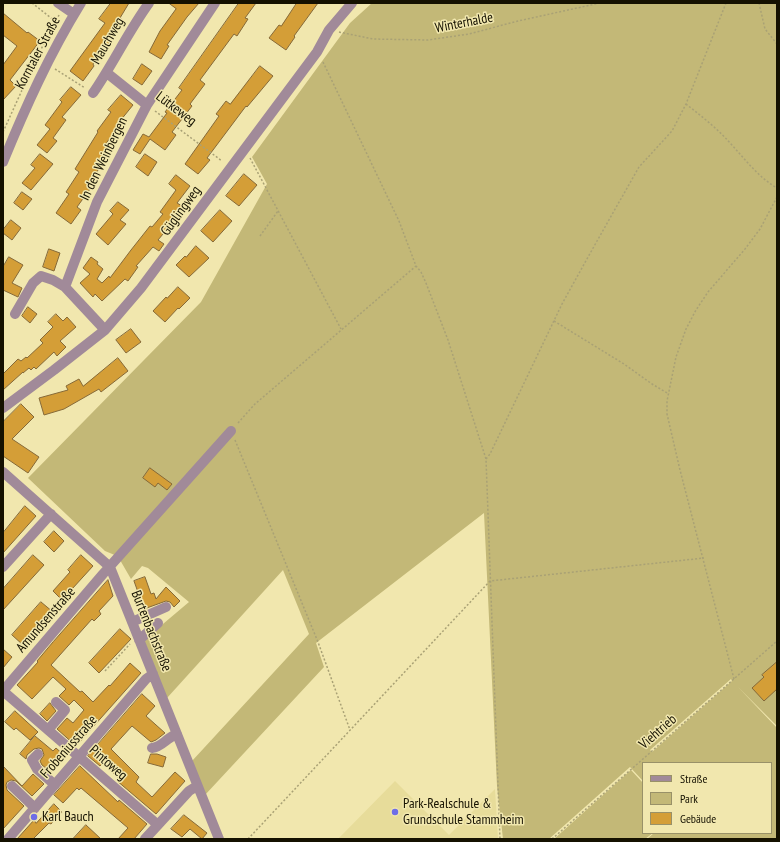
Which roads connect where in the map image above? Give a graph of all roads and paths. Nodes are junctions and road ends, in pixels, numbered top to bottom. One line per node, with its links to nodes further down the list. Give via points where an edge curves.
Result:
1 (32, 3): 11 (path)
2 (81, 3): 10 (street, Korntaler Straße)
3 (149, 3): 16 (street, Mauchweg)
4 (214, 3): 19 (street, In den Weinbergen)
5 (352, 3): 12 (street, Güglingweg)
6 (600, 3): 12 (path, Winterhalde, via 469,34 428,40 373,39)
7 (759, 3): 13 (path, via 765,30)
8 (725, 4): 18 (path)
9 (61, 5): 10 (street); 11 (path)
10 (74, 14): 15 (street, Korntaler Straße)
11 (55, 21): 20 (path)
12 (330, 30): 14 (street, Güglingweg)
13 (777, 44)
14 (317, 52): 21 (street, Güglingweg); 28 (path, via 399,221)
15 (46, 63): 17 (path); 22 (street, Korntaler Straße)
16 (107, 73): 17 (street, Mauchweg); 19 (street, Lütkeweg)
17 (93, 93)
18 (686, 104): 24 (path, via 715,127 750,166); 31 (path, via 672,131 639,167)
19 (147, 105): 23 (path, Lütkeweg); 29 (street, In den Weinbergen, via 97,202)
20 (3, 132)
21 (245, 149): 23 (street, Güglingweg); 26 (path)
22 (3, 162)
23 (230, 167): 33 (street, Güglingweg, via 141,288)
24 (777, 188)
25 (777, 197): 34 (path, via 760,229 696,310 676,357)
26 (278, 210): 27 (path); 32 (path)
27 (260, 236)
28 (416, 266): 32 (path); 37 (path, via 426,283 448,340)
29 (65, 286): 30 (street, via 41,276 33,283); 33 (street)
30 (15, 314)
31 (554, 321): 34 (path); 37 (path)
32 (341, 329): 36 (path, via 255,404)
33 (105, 330): 35 (street, Güglingweg)
34 (668, 394): 40 (path, via 667,414)
35 (3, 408)
36 (231, 431): 42 (street, Amundsenstraße); 55 (path, via 318,642)
37 (486, 459): 43 (path)
38 (3, 472): 39 (street, Burtenbachstraße)
39 (51, 514): 41 (street); 42 (street, Burtenbachstraße)
40 (704, 558): 43 (path); 51 (path)
41 (3, 567)
42 (110, 567): 45 (street, Burtenbachstraße); 52 (street, Amundsenstraße)
43 (490, 581): 55 (path); 69 (path)
44 (166, 607): 45 (street)
45 (132, 622): 47 (street, Burtenbachstraße)
46 (158, 623): 47 (street)
47 (139, 640): 49 (path, via 132,642); 50 (street, Burtenbachstraße)
48 (777, 640): 51 (path, Viehtrieb)
49 (105, 671)
50 (153, 674): 56 (street, Burtenbachstraße); 59 (street, Frobeniusstraße)
51 (734, 679): 70 (path, Viehtrieb)
52 (3, 691): 54 (street, Pintoweg)
53 (56, 702): 54 (street, via 64,710)
54 (48, 730): 59 (street, Pintoweg)
55 (350, 730): 68 (path)
56 (177, 734): 57 (street, via 168,737 158,748); 62 (street, Burtenbachstraße)
57 (152, 748)
58 (38, 754): 60 (street, via 32,760 37,769)
59 (79, 757): 60 (street, Frobeniusstraße); 64 (street, Pintoweg)
60 (55, 785): 63 (street, Frobeniusstraße)
61 (12, 786): 63 (street)
62 (197, 786): 64 (street, via 189,791); 67 (street, Burtenbachstraße)
63 (35, 808): 66 (street, Frobeniusstraße)
64 (158, 825): 65 (street)
65 (147, 838)
66 (8, 839)
67 (218, 839)
68 (248, 839)
69 (500, 839)
70 (552, 839)

